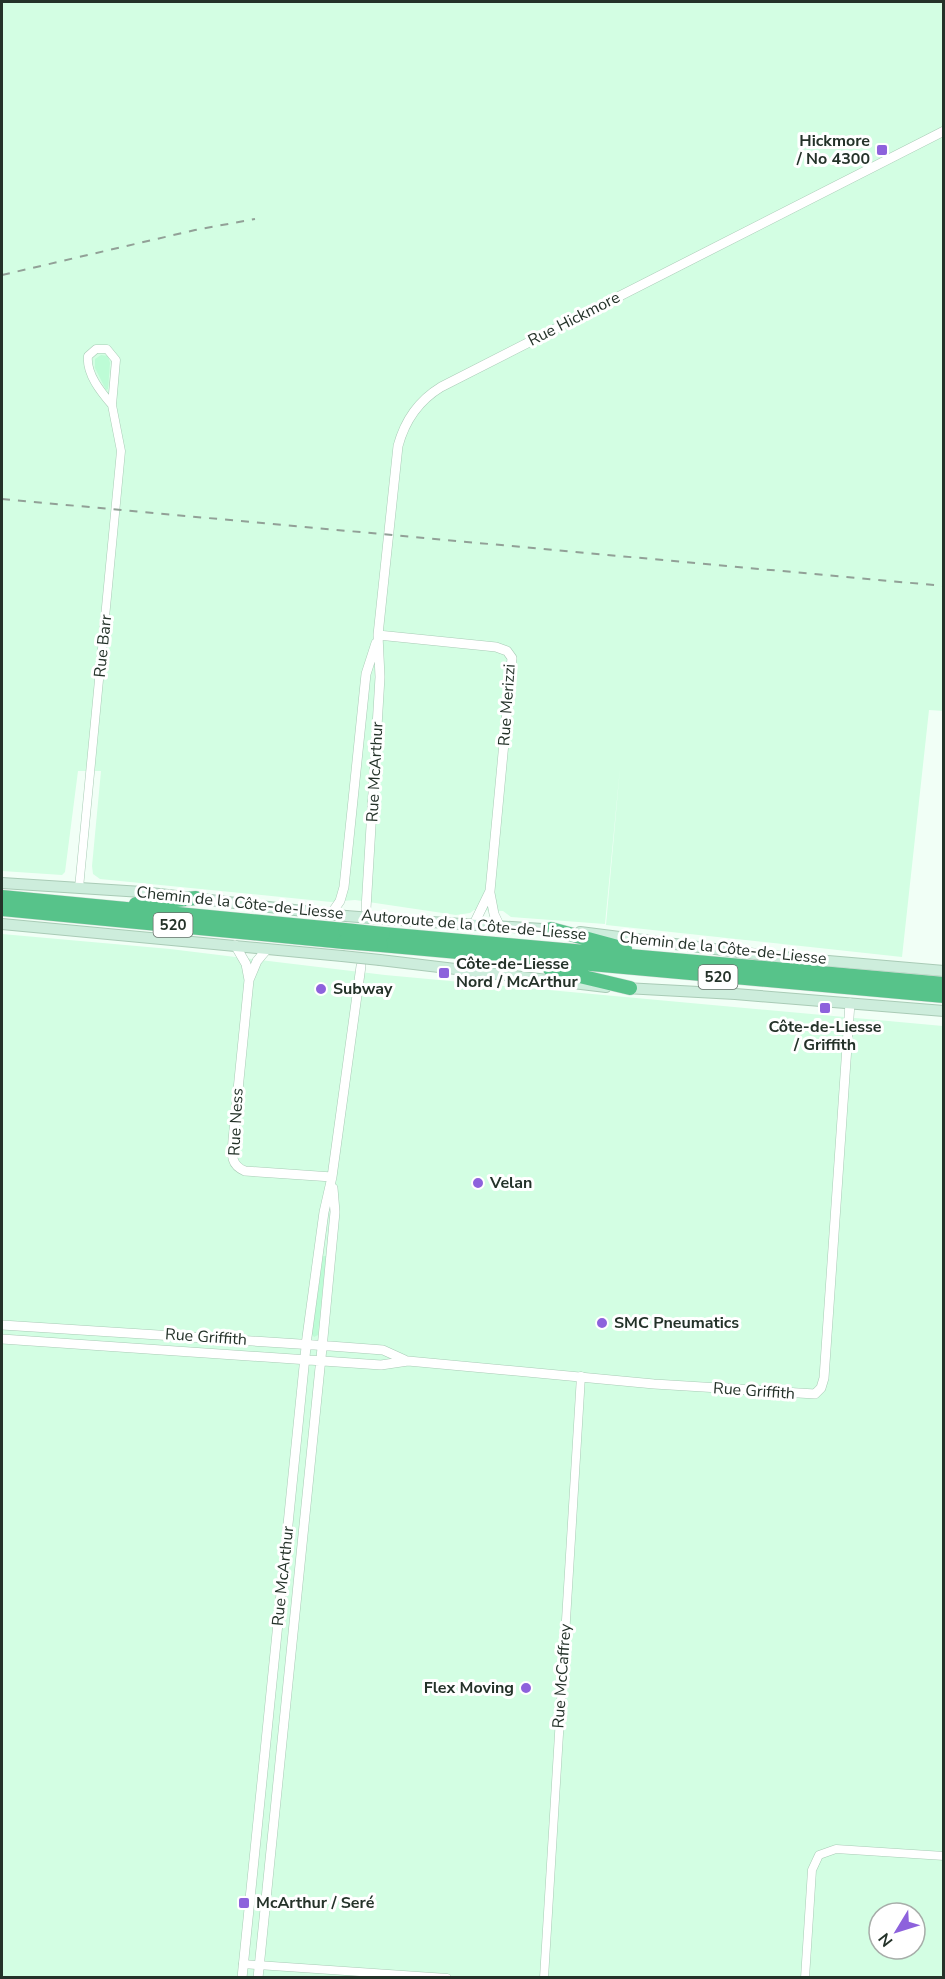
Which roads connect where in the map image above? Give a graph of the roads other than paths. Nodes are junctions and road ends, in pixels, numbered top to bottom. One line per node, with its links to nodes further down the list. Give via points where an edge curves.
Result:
1 (944, 131): 3 (street, Rue Hickmore, via 441,387 425,399 405,424 398,446)
2 (112, 405): 2 (street, Rue Barr, via 116,360 107,349 96,349 88,356 87,364); 5 (street, Rue Barr, via 121,459)
3 (378, 635): 6 (street, Rue Merizzi, via 496,647 510,655 512,677); 11 (street, Rue McArthur, via 380,677); 12 (street, via 366,674 344,887)
4 (2, 883): 5 (main road, Chemin de la Côte-de-Liesse)
5 (79, 888): 8 (main road, Chemin de la Côte-de-Liesse)
6 (490, 891): 14 (street, Rue Merizzi); 15 (street, Rue Merizzi)
7 (2, 897): 9 (highway, Autoroute de la Côte-de-Liesse / 520)
8 (196, 898): 9 (highway); 12 (main road, Chemin de la Côte-de-Liesse)
9 (106, 907): 16 (highway, Autoroute de la Côte-de-Liesse / 520)
10 (2, 909): 16 (highway, Autoroute de la Côte-de-Liesse / 520)
11 (366, 909)
12 (331, 914): 16 (main road, Chemin de la Côte-de-Liesse)
13 (2, 924): 19 (main road)
14 (473, 926): 15 (main road, Chemin de la Côte-de-Liesse); 18 (main road, Chemin de la Côte-de-Liesse)
15 (500, 927): 17 (main road, Chemin de la Côte-de-Liesse)
16 (345, 929): 18 (highway, Autoroute de la Côte-de-Liesse / 520, bridge); 18 (main road, Chemin de la Côte-de-Liesse, bridge)
17 (551, 930): 22 (highway); 24 (main road, Chemin de la Côte-de-Liesse, via 770,956)
18 (383, 933): 21 (highway, Autoroute de la Côte-de-Liesse / 520); 22 (highway, Autoroute de la Côte-de-Liesse / 520)
19 (235, 945): 20 (main road); 25 (street, Rue Ness, via 246,964)
20 (267, 949): 25 (street, Rue Ness, via 257,960); 27 (main road, bridge)
21 (492, 956): 27 (highway); 28 (highway, Autoroute de la Côte-de-Liesse / 520)
22 (691, 963): 26 (highway, Autoroute de la Côte-de-Liesse / 520)
23 (361, 966): 31 (street, Rue McArthur)
24 (944, 971)
25 (249, 980): 31 (street, Rue Ness, via 233,1161 244,1171)
26 (944, 984)
27 (630, 988): 29 (main road)
28 (944, 996)
29 (850, 1003): 30 (main road); 39 (street, Rue Griffith, via 821,1388 805,1395)
30 (944, 1011)
31 (332, 1177): 34 (street, Rue McArthur); 35 (street, Rue McArthur, via 335,1212)
32 (2, 1325): 34 (street, Rue Griffith)
33 (2, 1339): 36 (street, Rue Griffith)
34 (306, 1344): 35 (street, Rue Griffith); 36 (street, Rue McArthur)
35 (322, 1345): 37 (street, Rue McArthur); 38 (street, Rue Griffith, via 383,1350)
36 (305, 1360): 37 (street, Rue Griffith); 41 (street, Rue McArthur)
37 (320, 1360): 38 (street, Rue Griffith, via 381,1365); 42 (street, Rue McArthur)
38 (408, 1361): 39 (street, Rue Griffith)
39 (580, 1376): 46 (street, Rue McCaffrey)
40 (944, 1856): 47 (street, via 836,1849 819,1855 812,1870)
41 (243, 1964): 42 (street); 43 (street, Rue McArthur)
42 (259, 1966): 44 (street, Rue McArthur); 45 (street)
43 (242, 1977)
44 (258, 1977)
45 (447, 1977)
46 (544, 1977)
47 (805, 1977)

